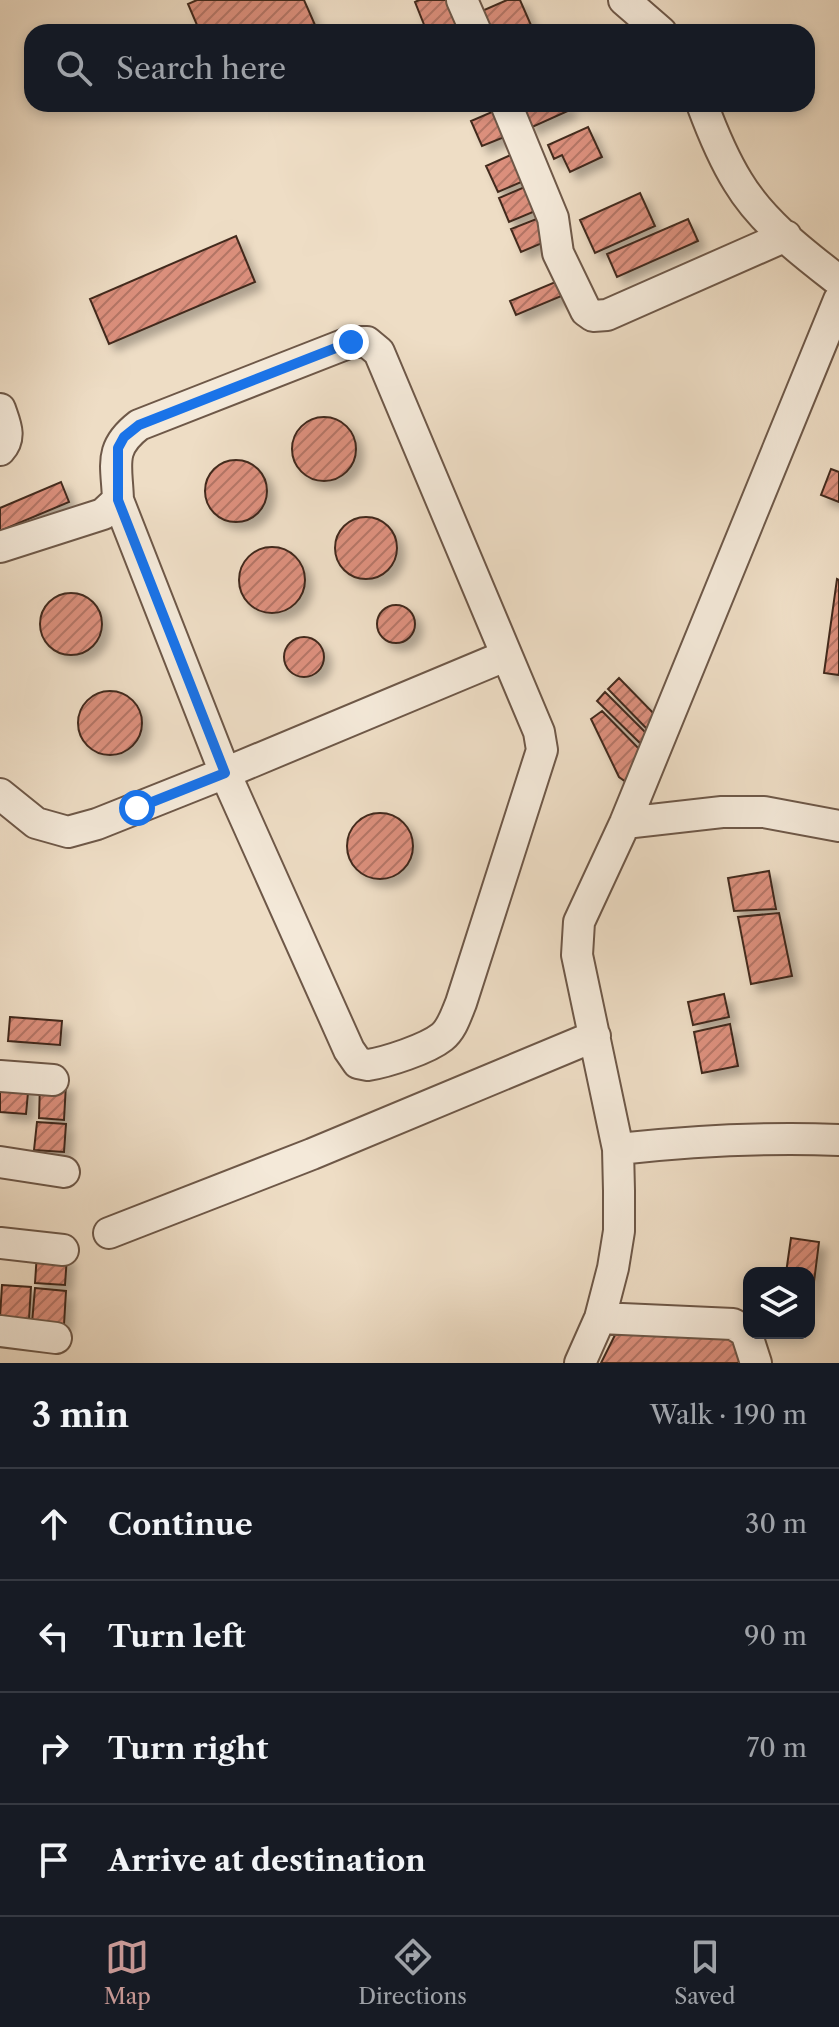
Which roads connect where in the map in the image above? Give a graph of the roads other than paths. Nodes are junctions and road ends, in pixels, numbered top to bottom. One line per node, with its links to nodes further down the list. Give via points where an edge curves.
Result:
1 (462, 0): 4 (street)
2 (624, 0): 5 (street)
3 (661, 0): 6 (street)
4 (472, 24)
5 (652, 24)
6 (670, 24)
7 (509, 112): 9 (street, via 553,218 558,253 593,316 607,315)
8 (705, 112): 9 (street, via 739,185)
9 (786, 236): 10 (street)
10 (839, 281)
11 (839, 300): 19 (street)
12 (0, 409): 13 (street, via 8,435)
13 (0, 450)
14 (118, 500): 15 (street, via 103,514); 16 (street, via 118,448 139,425 351,342 367,342 379,352); 17 (street)
15 (0, 547)
16 (505, 656): 17 (street); 17 (street, via 542,750 461,1003 451,1026 428,1045 379,1063 358,1063)
17 (225, 773): 18 (street, via 68,832 36,823)
18 (0, 794)
19 (625, 823): 20 (street, via 764,812); 21 (street, via 577,936)
20 (839, 826)
21 (595, 1036): 25 (street); 28 (street)
22 (0, 1076): 23 (street)
23 (53, 1080)
24 (839, 1140): 25 (street, via 751,1138)
25 (618, 1149): 31 (street, via 619,1231)
26 (0, 1162): 27 (street)
27 (64, 1172)
28 (109, 1233)
29 (0, 1243): 30 (street)
30 (63, 1250)
31 (600, 1318): 34 (street); 35 (street, via 733,1324 746,1332)
32 (0, 1331): 33 (street)
33 (56, 1338)
34 (580, 1363)
35 (756, 1363)

